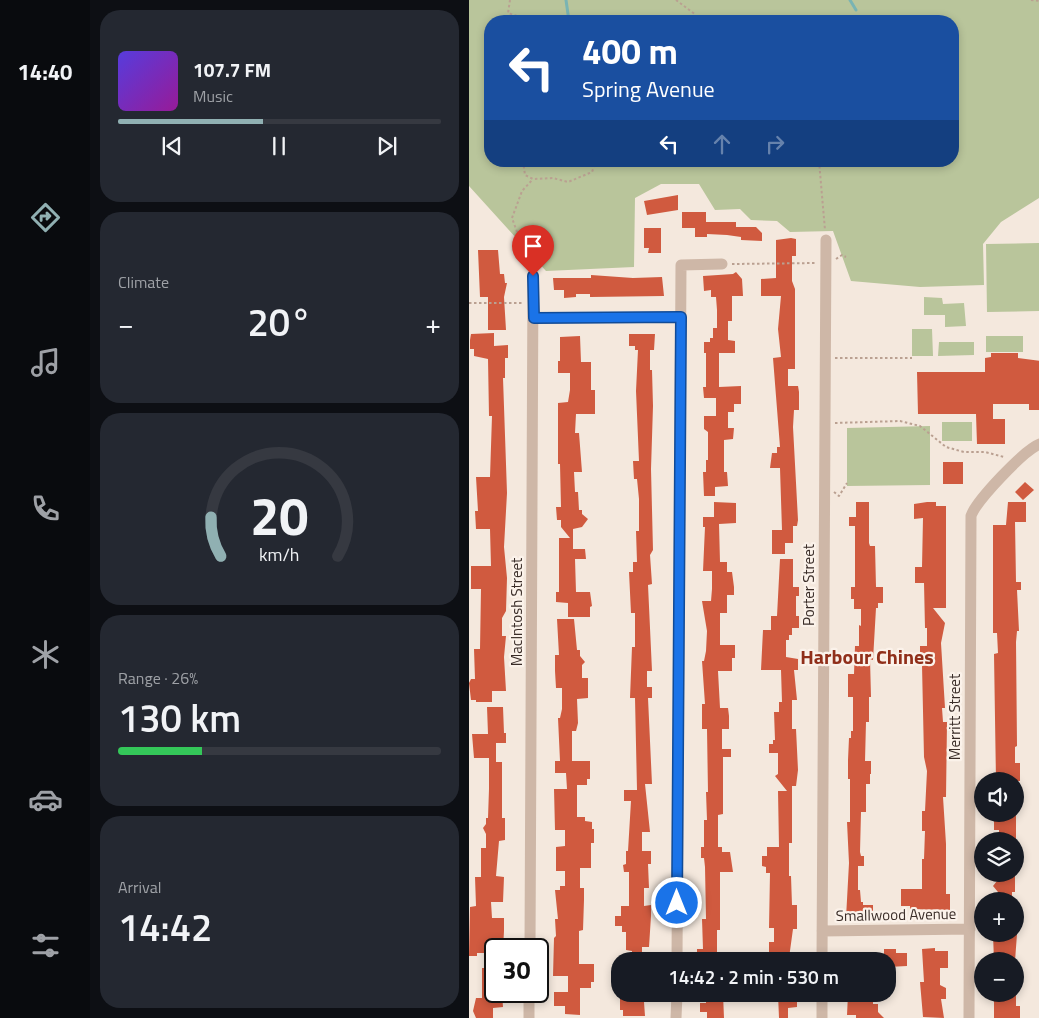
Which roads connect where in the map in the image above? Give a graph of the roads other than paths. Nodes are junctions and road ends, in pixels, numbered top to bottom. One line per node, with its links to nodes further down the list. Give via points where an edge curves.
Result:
1 (826, 240): 8 (street, Porter Street)
2 (722, 264): 4 (street, via 681,264)
3 (533, 276): 5 (street, MacIntosh Street)
4 (681, 317): 5 (street); 10 (street)
5 (534, 318): 9 (street, MacIntosh Street)
6 (1039, 444): 7 (street, Merritt Street, via 1027,451 978,503 971,516)
7 (970, 929): 8 (street, Smallwood Avenue); 18 (street, Merritt Street)
8 (823, 931): 11 (street, Porter Street)
9 (529, 938)
10 (677, 952)
11 (822, 952)
12 (677, 1002): 16 (street)
13 (822, 1002): 17 (street)
14 (529, 1003): 15 (street)
15 (529, 1018)
16 (676, 1018)
17 (822, 1018)
18 (969, 1018)

